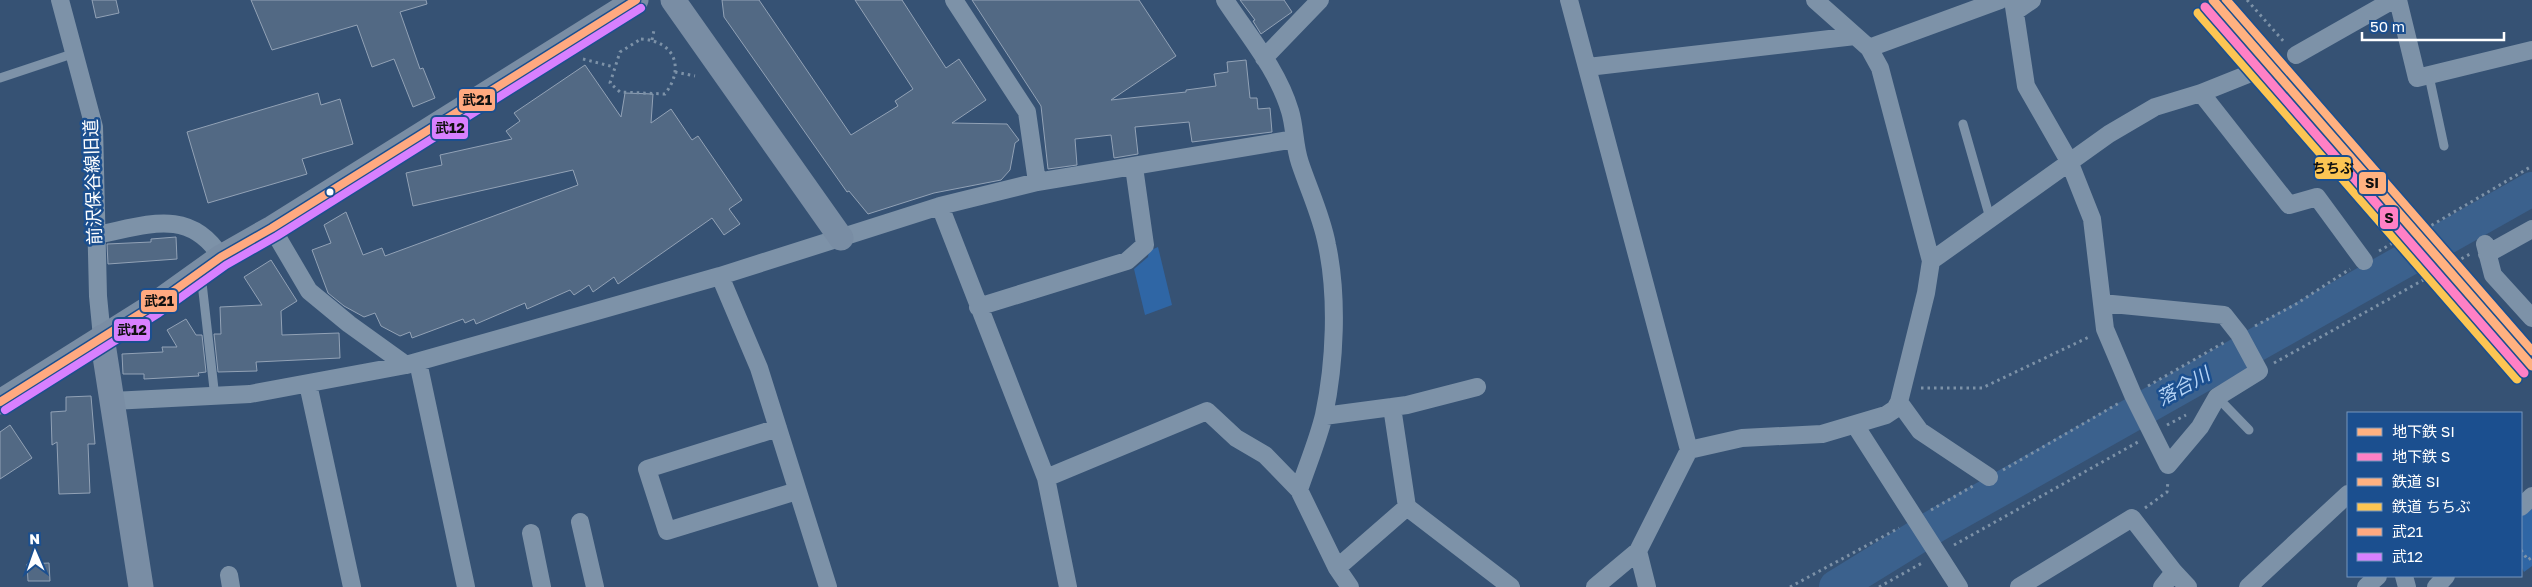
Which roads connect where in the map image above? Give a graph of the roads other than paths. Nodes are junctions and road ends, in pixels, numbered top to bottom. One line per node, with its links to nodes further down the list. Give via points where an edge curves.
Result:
1 (60, 0): 17 (street, 前沢保谷線旧道)
2 (636, 0): 33 (main road)
3 (673, 0): 36 (main road)
4 (954, 0): 30 (street, via 1027,112)
5 (1225, 0): 19 (street)
6 (1320, 0): 19 (street)
7 (1569, 0): 20 (street)
8 (1815, 0): 14 (street)
9 (2000, 0): 15 (street)
10 (2032, 0): 13 (street)
11 (2393, 0): 18 (street)
12 (2398, 0): 22 (street, via 2417,78)
13 (2015, 5): 28 (street, via 2026,86)
14 (1854, 36): 15 (street); 20 (street)
15 (1869, 48): 38 (street, via 1880,68)
16 (2532, 50): 22 (street)
17 (74, 53): 23 (lane); 35 (street, 前沢保谷線旧道, via 94,127)
18 (2296, 55)
19 (1264, 58): 26 (street, via 1290,111)
20 (1588, 67): 59 (street)
21 (2251, 73): 24 (street)
22 (2428, 76): 27 (lane)
23 (0, 78)
24 (2201, 93): 28 (street, via 2155,108); 39 (street, via 2289,205 2317,197)
25 (1963, 124): 32 (lane)
26 (1295, 139): 29 (street); 55 (street, via 1327,245 1331,277 1333,339)
27 (2444, 146)
28 (2068, 161): 32 (street); 42 (street, via 2092,219)
29 (1134, 167): 30 (street); 43 (street, via 1145,245 1128,261)
30 (1037, 182): 31 (street)
31 (940, 206): 36 (street); 43 (street)
32 (1990, 218): 38 (street)
33 (272, 228): 37 (main road); 46 (street, via 309,291 349,324)
34 (2532, 229): 44 (street, via 2486,249 2493,275)
35 (96, 236): 37 (street, via 171,222 211,242); 45 (street, 前沢保谷線旧道)
36 (841, 238): 41 (street)
37 (221, 257): 40 (main road)
38 (1931, 261): 49 (street)
39 (2364, 261)
40 (201, 272): 45 (main road); 51 (lane)
41 (720, 276): 46 (street); 57 (street, via 760,368)
42 (2102, 303): 50 (street, via 2224,315 2258,369); 50 (street, via 2105,329 2168,465 2200,427)
43 (978, 307): 61 (street)
44 (2532, 318)
45 (102, 337): 52 (main road); 53 (main road)
46 (412, 364): 47 (street); 77 (street)
47 (308, 384): 51 (street); 76 (street)
48 (1477, 387): 54 (street)
49 (1901, 395): 56 (street, via 1895,409 1886,415); 60 (street, via 1920,431)
50 (2217, 397): 58 (lane)
51 (215, 398): 52 (street)
52 (112, 401): 75 (main road)
53 (0, 402)
54 (1392, 407): 55 (street); 67 (street)
55 (1324, 416): 62 (street)
56 (1855, 425): 59 (street, via 1822,434 1742,438); 86 (street)
57 (778, 428): 63 (street); 63 (street, via 647,469 668,531)
58 (2248, 430)
59 (1688, 450): 70 (street)
60 (1989, 477)
61 (1046, 478): 62 (street, via 1207,411 1236,438 1265,455); 81 (street)
62 (1299, 490): 71 (street)
63 (797, 491): 80 (street)
64 (2347, 495): 90 (street)
65 (2532, 496): 66 (street)
66 (2522, 506)
67 (1408, 507): 71 (street); 83 (street)
68 (580, 522): 79 (street)
69 (531, 533): 78 (street)
70 (1638, 551): 84 (street); 85 (street)
71 (1337, 568): 82 (street)
72 (2174, 572): 87 (street, via 2132,518); 88 (street); 89 (street)
73 (2377, 577): 91 (street)
74 (2445, 577): 92 (street)
75 (141, 587)
76 (352, 587)
77 (466, 587)
78 (542, 587)
79 (595, 587)
80 (828, 587)
81 (1068, 587)
82 (1350, 587)
83 (1510, 587)
84 (1596, 587)
85 (1647, 587)
86 (1959, 587)
87 (2019, 587)
88 (2162, 587)
89 (2188, 587)
90 (2248, 587)
91 (2366, 587)
92 (2436, 587)

